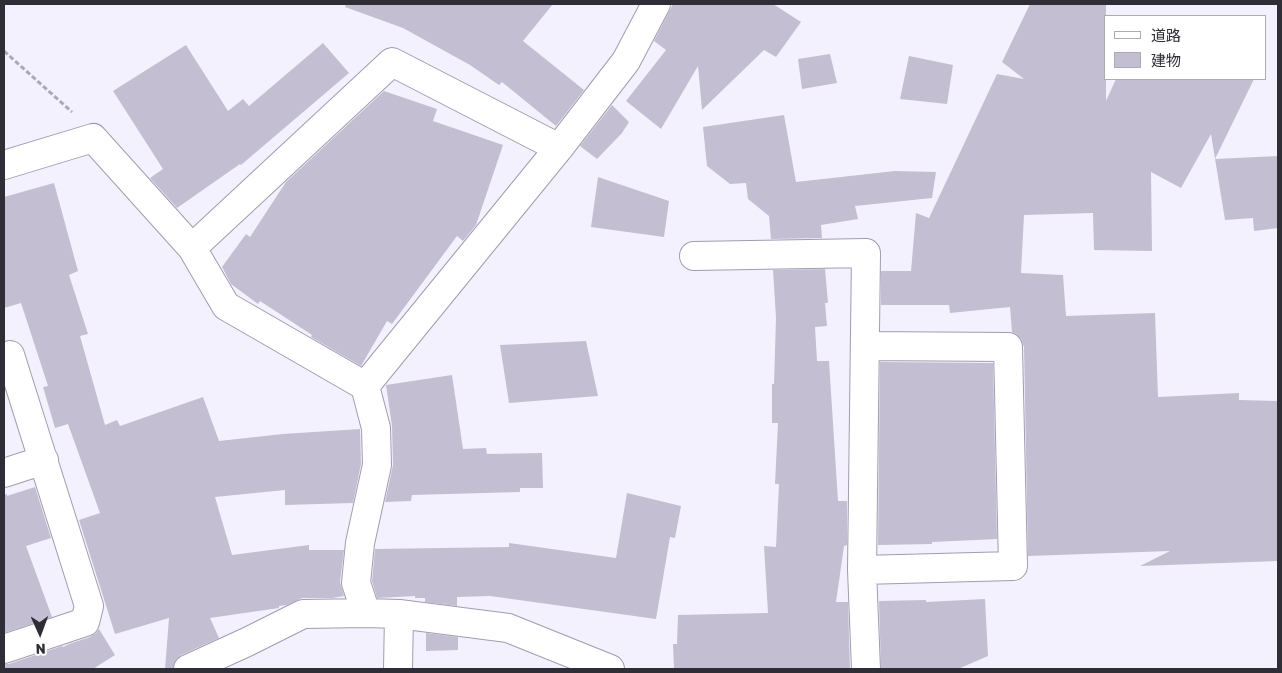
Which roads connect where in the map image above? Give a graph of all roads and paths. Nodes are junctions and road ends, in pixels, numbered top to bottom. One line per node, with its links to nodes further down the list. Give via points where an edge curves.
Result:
1 (656, 4): 4 (street, via 626,61)
2 (4, 51): 3 (path, via 71,111)
3 (93, 138): 5 (street); 6 (street)
4 (559, 148): 6 (street, via 392,62); 10 (street)
5 (4, 165)
6 (192, 248): 10 (street, via 226,306)
7 (694, 256): 8 (street, via 866,253)
8 (865, 346): 13 (street); 13 (street, via 1008,347 1013,566)
9 (10, 355): 11 (street)
10 (365, 386): 14 (street, via 376,428 377,465 360,543 356,583)
11 (44, 460): 12 (street); 16 (street, via 89,606 84,622)
12 (4, 473)
13 (862, 570): 20 (street)
14 (366, 613): 15 (street); 17 (street, via 303,614)
15 (399, 614): 18 (street); 19 (street, via 508,628)
16 (4, 649)
17 (188, 669)
18 (398, 669)
19 (610, 669)
20 (866, 669)

